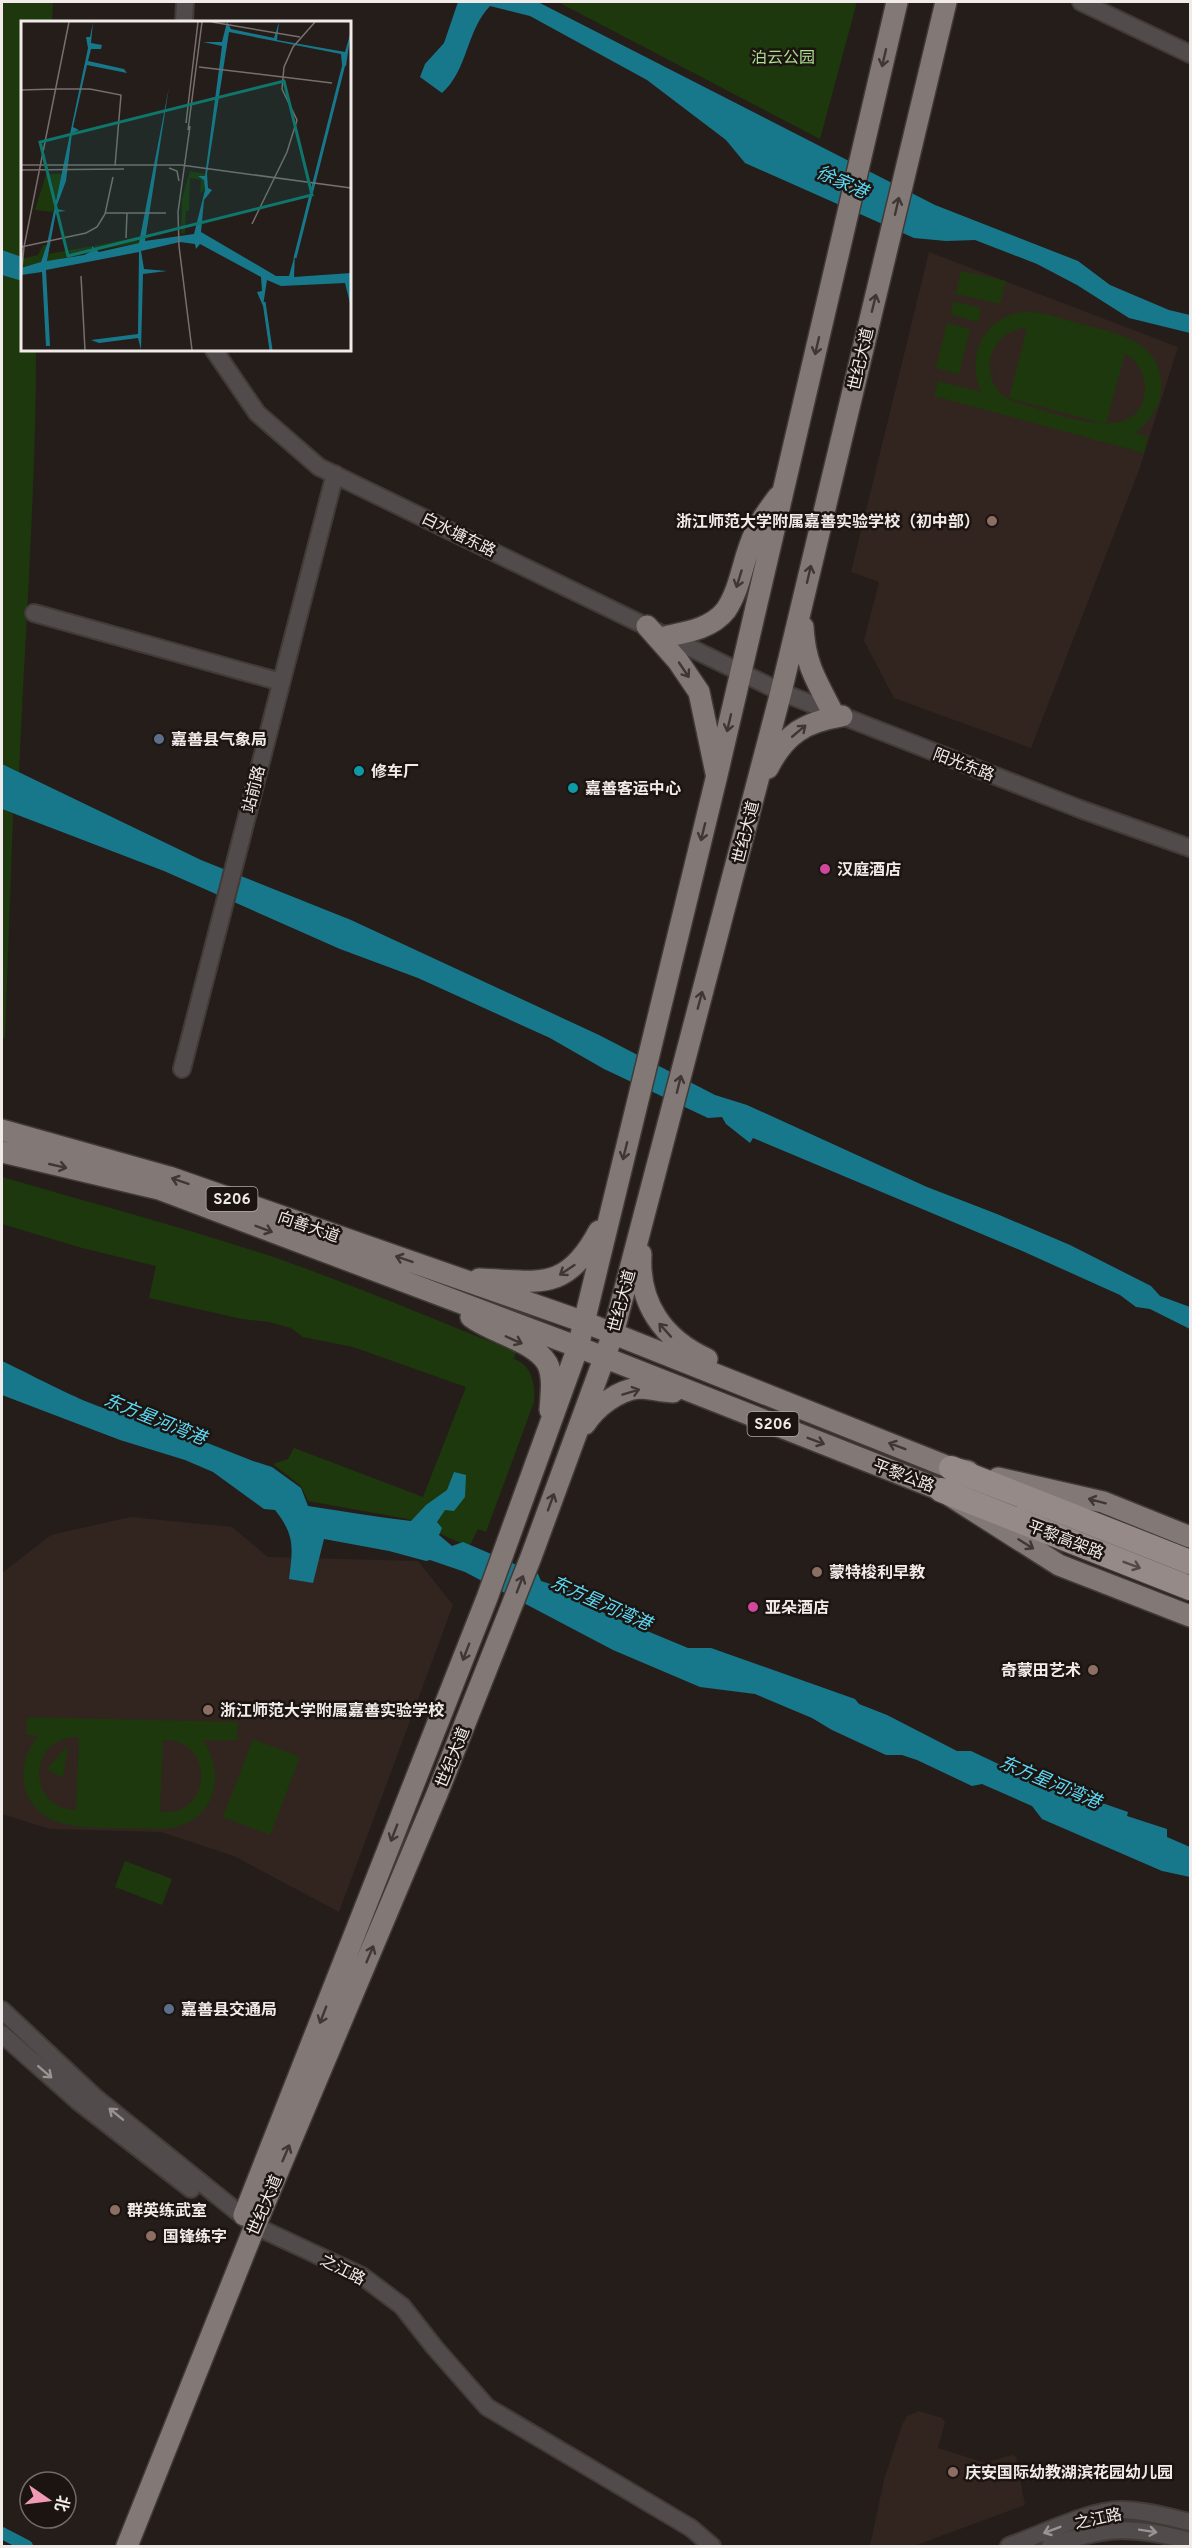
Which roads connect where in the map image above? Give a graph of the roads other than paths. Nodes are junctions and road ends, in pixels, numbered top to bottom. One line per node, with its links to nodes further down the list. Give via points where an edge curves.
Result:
1 (185, 2): 7 (street)
2 (889, 2): 8 (main road)
3 (897, 2): 8 (main road, 世纪大道)
4 (946, 2): 10 (main road, 世纪大道)
5 (954, 2): 10 (main road)
6 (1081, 2): 9 (street)
7 (184, 21)
8 (892, 26): 13 (main road, 世纪大道, one-way to 13)
9 (1191, 54)
10 (933, 57): 14 (main road, 世纪大道, one-way to 10)
11 (215, 351): 12 (street, 白水塘东路, via 257,413 320,467)
12 (335, 474): 16 (street, 白水塘东路); 19 (street, 站前路)
13 (784, 490): 17 (main road, one-way to 17, via 760,520 725,611 697,630); 18 (main road, 世纪大道)
14 (802, 605): 20 (main road, 世纪大道); 21 (main road, via 804,652 814,678)
15 (34, 613): 19 (street)
16 (647, 626): 17 (street, 白水塘东路); 22 (main road, one-way to 22, via 699,692)
17 (668, 636): 18 (street, 白水塘东路)
18 (741, 672): 20 (street, 阳光东路); 22 (main road, 世纪大道, one-way to 22)
19 (280, 682): 25 (street, 站前路)
20 (781, 692): 21 (street, 阳光东路); 24 (main road, 世纪大道)
21 (837, 714): 23 (street, 阳光东路); 24 (main road, one-way to 21, via 750,838 766,772 778,749 806,725)
22 (717, 776): 28 (main road, 世纪大道, one-way to 28)
23 (1191, 848)
24 (739, 856): 29 (main road, 世纪大道, one-way to 24)
25 (182, 1069)
26 (2, 1130): 30 (main road, 向善大道 / S206, one-way to 26, via 169,1177)
27 (2, 1152): 31 (main road, 向善大道 / S206, one-way to 31, via 159,1189)
28 (612, 1207): 30 (main road, one-way to 30, via 586,1255 564,1274 538,1282); 32 (main road, 世纪大道)
29 (644, 1215): 33 (main road, 世纪大道); 37 (main road, one-way to 29, via 741,1375 687,1350 653,1315 643,1290 640,1267)
30 (459, 1278): 32 (main road, 向善大道 / S206)
31 (447, 1298): 34 (main road, 向善大道 / S206); 38 (main road, one-way to 38, via 483,1327 534,1349 547,1364 551,1385)
32 (584, 1322): 33 (main road, 向善大道 / S206); 34 (main road, 世纪大道)
33 (613, 1334): 35 (main road, 世纪大道); 37 (main road, 平黎公路 / S206)
34 (578, 1347): 35 (main road, 向善大道 / S206); 38 (main road, 世纪大道)
35 (605, 1358): 36 (main road, 平黎公路 / S206); 39 (main road, 世纪大道)
36 (696, 1394): 39 (main road, one-way to 36, via 590,1416 622,1394 639,1388); 41 (main road, 平黎公路 / S206, one-way to 41)
37 (766, 1395): 40 (main road, 平黎公路 / S206, one-way to 37)
38 (549, 1429): 48 (main road, 世纪大道, one-way to 48)
39 (573, 1442): 48 (main road, 世纪大道, one-way to 39, via 437,1794)
40 (951, 1468): 42 (main road, 平黎公路, one-way to 40, via 1103,1502); 43 (highway, 平黎高架路 / S206)
41 (941, 1490): 44 (highway, 平黎高架路 / S206, one-way to 44); 45 (main road, 平黎公路, one-way to 45, via 1059,1565)
42 (1191, 1537)
43 (1191, 1562)
44 (1188, 1587)
45 (1191, 1616)
46 (2, 2010): 48 (street, 之江路, one-way to 46, via 96,2098)
47 (2, 2034): 48 (street, 之江路, one-way to 48, via 79,2102)
48 (248, 2228): 51 (main road, 世纪大道); 52 (street, 之江路, via 357,2284 395,2312 480,2414 685,2536); 53 (street, 之江路, via 362,2276 402,2306 487,2407 691,2528)
49 (1191, 2522): 54 (street, 之江路, one-way to 54, via 1119,2510 1082,2518)
50 (1191, 2541): 55 (street, 之江路, one-way to 50, via 1083,2534 1113,2529 1141,2530)
51 (124, 2543)
52 (697, 2547)
53 (712, 2547)
54 (1009, 2547)
55 (1050, 2547)

